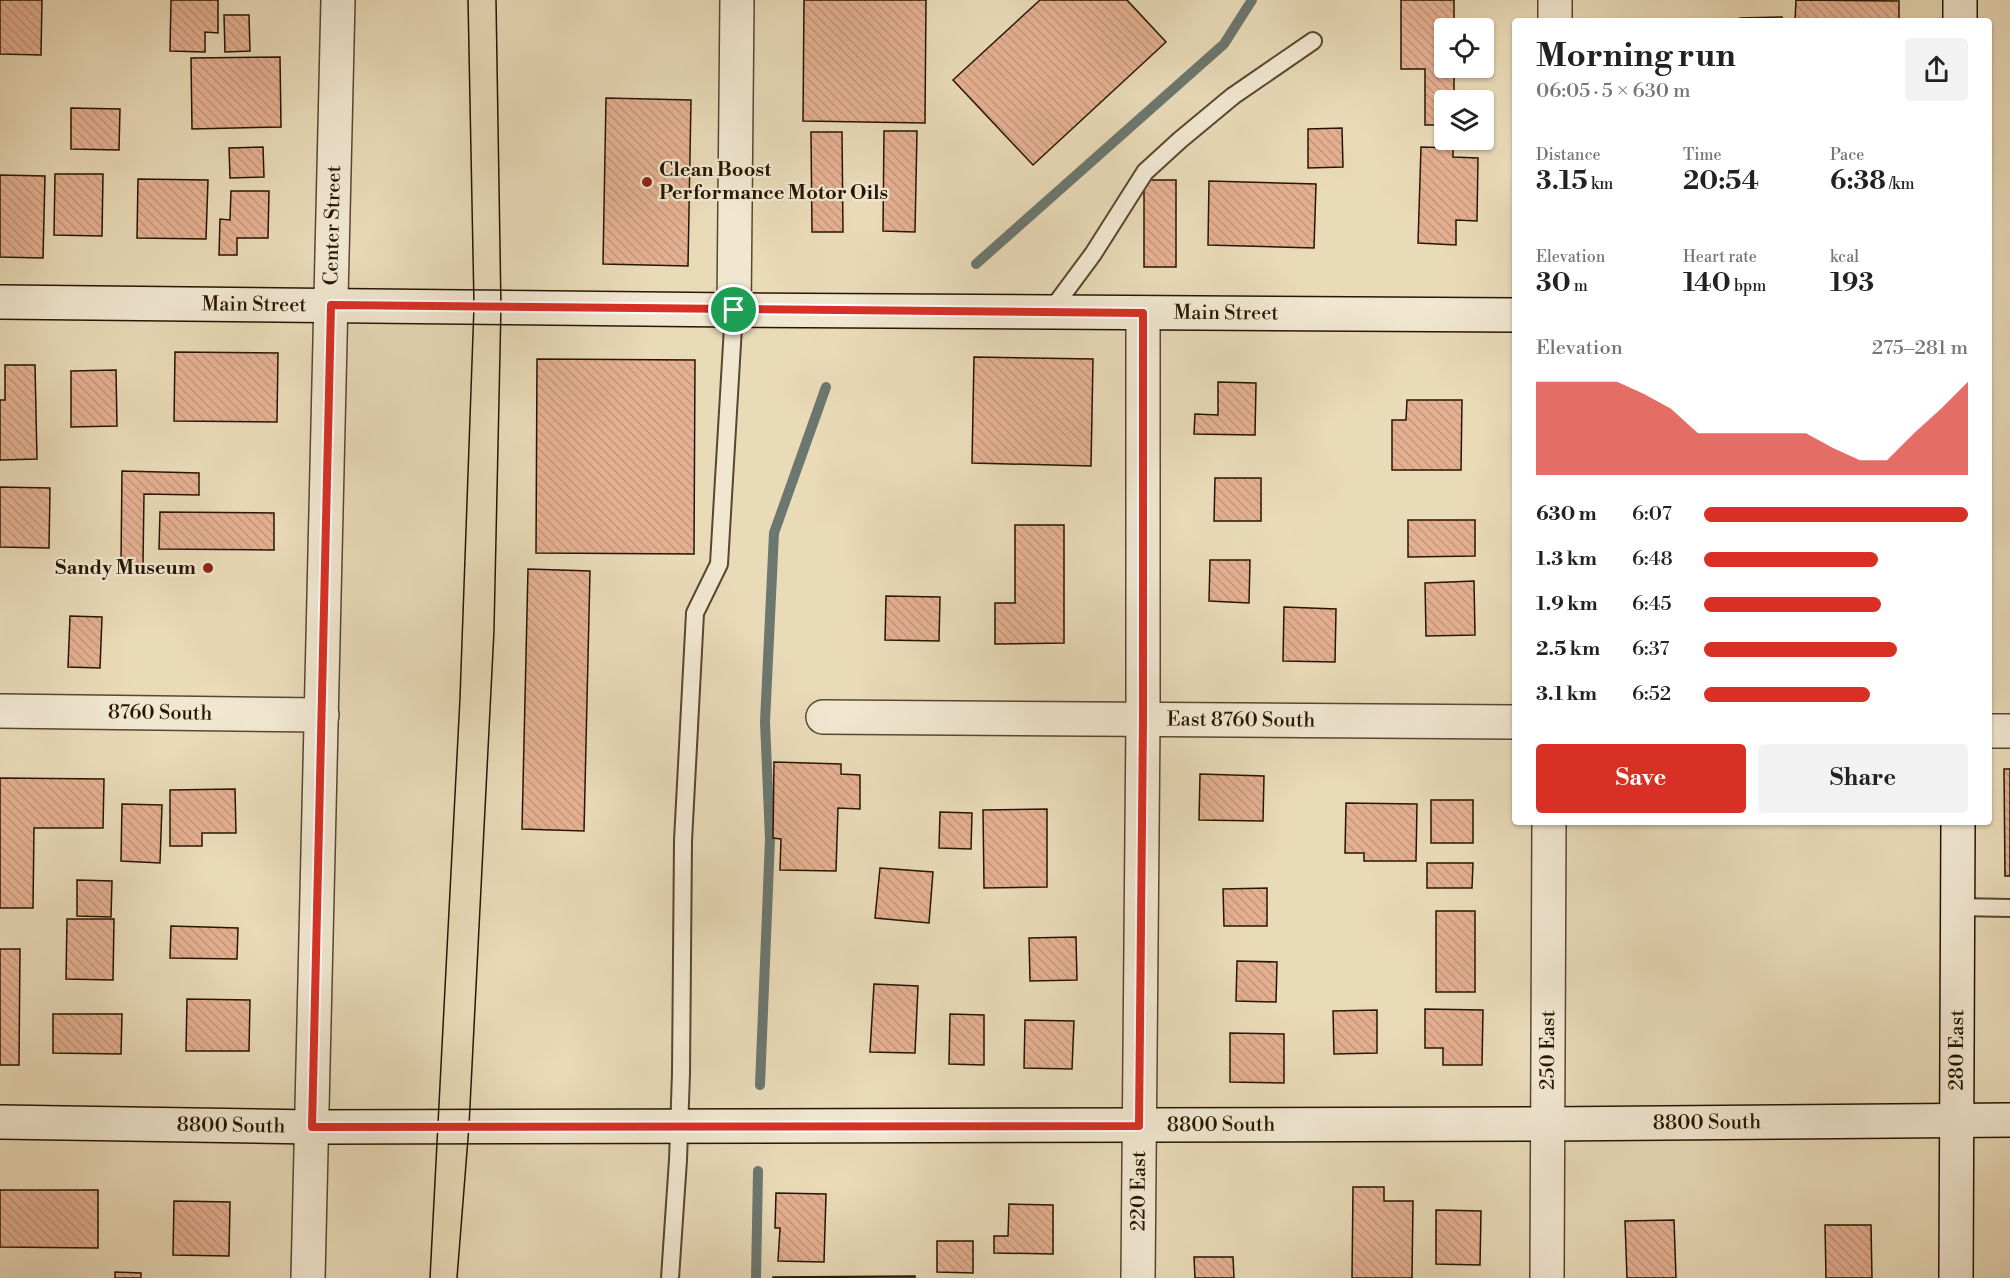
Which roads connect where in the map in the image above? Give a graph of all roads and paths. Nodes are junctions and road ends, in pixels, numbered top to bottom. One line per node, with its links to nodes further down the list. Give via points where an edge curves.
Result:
1 (338, 0): 9 (street, Center Street)
2 (737, 0): 10 (street)
3 (1555, 0): 5 (street)
4 (1960, 0): 6 (street)
5 (1555, 18)
6 (1960, 18)
7 (1313, 41): 11 (lane, via 1233,96 1145,172 1093,254)
8 (0, 302): 9 (street, Main Street)
9 (331, 305): 10 (street, Main Street); 15 (street, Center Street)
10 (734, 310): 11 (street, Main Street); 29 (lane, via 719,564 695,614 683,841)
11 (1050, 312): 12 (street, Main Street)
12 (1143, 313): 13 (street, Main Street); 17 (street, 220 East)
13 (1512, 315)
14 (0, 711): 15 (street, 8760 South)
15 (322, 715): 31 (street, Center Street)
16 (823, 717): 17 (street, East 8760 South)
17 (1143, 720): 18 (street, East 8760 South); 30 (street, 220 East)
18 (1512, 722)
19 (1992, 731): 20 (street)
20 (2010, 731)
21 (1549, 825): 28 (street, 250 East)
22 (1958, 825): 23 (street, 280 East)
23 (1957, 907): 24 (lane); 26 (street, 280 East)
24 (2010, 908)
25 (2010, 1120): 26 (street, 8800 South)
26 (1956, 1121): 28 (street, 8800 South); 36 (street, 280 East)
27 (0, 1122): 31 (street, 8800 South)
28 (1548, 1124): 30 (street, 8800 South); 35 (street, 250 East)
29 (680, 1126): 30 (street, 8800 South); 31 (street, 8800 South); 33 (lane)
30 (1139, 1126): 34 (street, 220 East)
31 (312, 1127): 32 (street, Center Street)
32 (308, 1278)
33 (670, 1278)
34 (1138, 1278)
35 (1547, 1278)
36 (1956, 1278)

